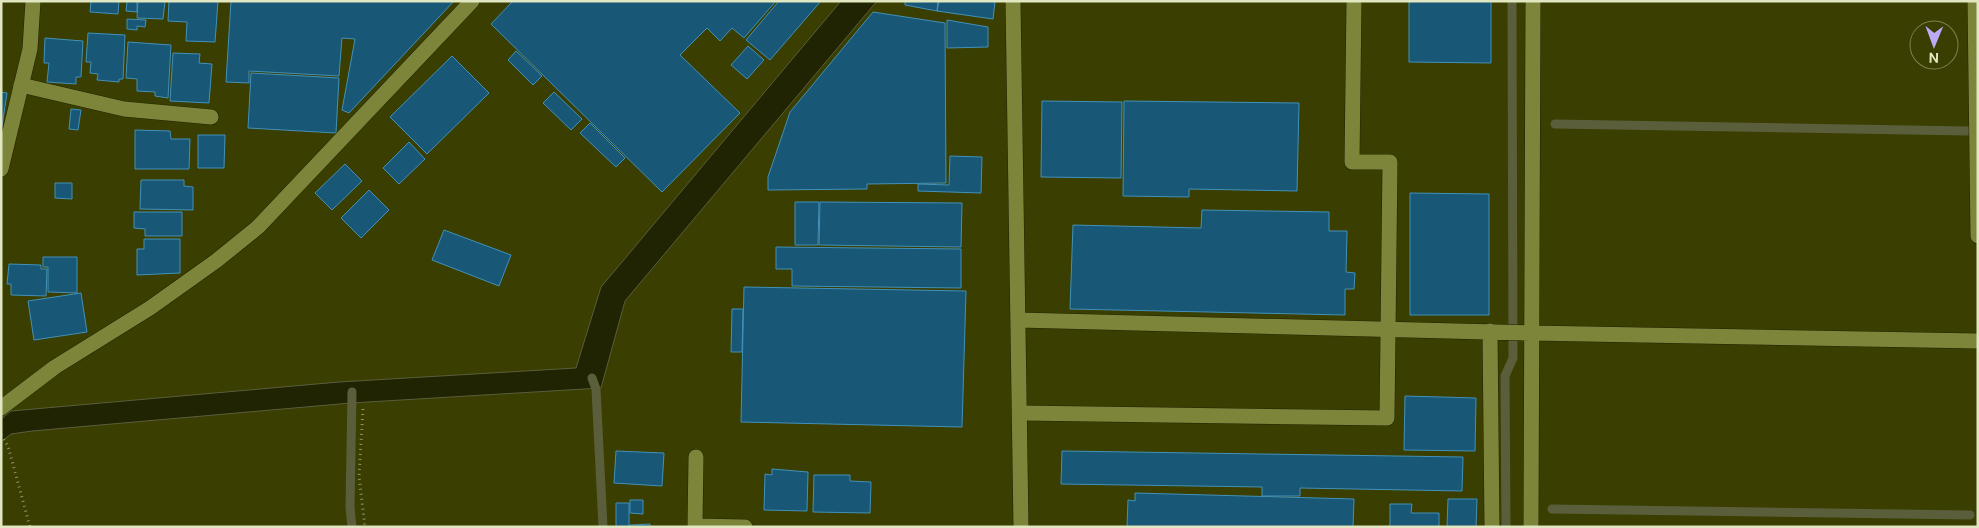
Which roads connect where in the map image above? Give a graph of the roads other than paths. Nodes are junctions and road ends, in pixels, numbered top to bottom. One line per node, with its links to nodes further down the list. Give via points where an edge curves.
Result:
1 (33, 1): 7 (street, via 30,49)
2 (472, 1): 16 (street, via 258,227 150,308)
3 (1013, 1): 11 (street)
4 (1354, 1): 12 (street, via 1352,162 1390,162)
5 (1533, 1): 14 (street)
6 (1975, 1): 10 (street)
7 (21, 85): 8 (street, via 124,108); 9 (street)
8 (211, 117)
9 (1, 170)
10 (1978, 236)
11 (1019, 320): 12 (street); 17 (street)
12 (1388, 329): 13 (street); 17 (street, via 1387,418)
13 (1490, 332): 14 (street); 21 (street)
14 (1528, 333): 15 (street); 22 (street)
15 (1978, 341)
16 (2, 402)
17 (1020, 413): 20 (street)
18 (696, 457): 19 (street, via 695,526)
19 (745, 527)
20 (1021, 527)
21 (1492, 527)
22 (1531, 527)

